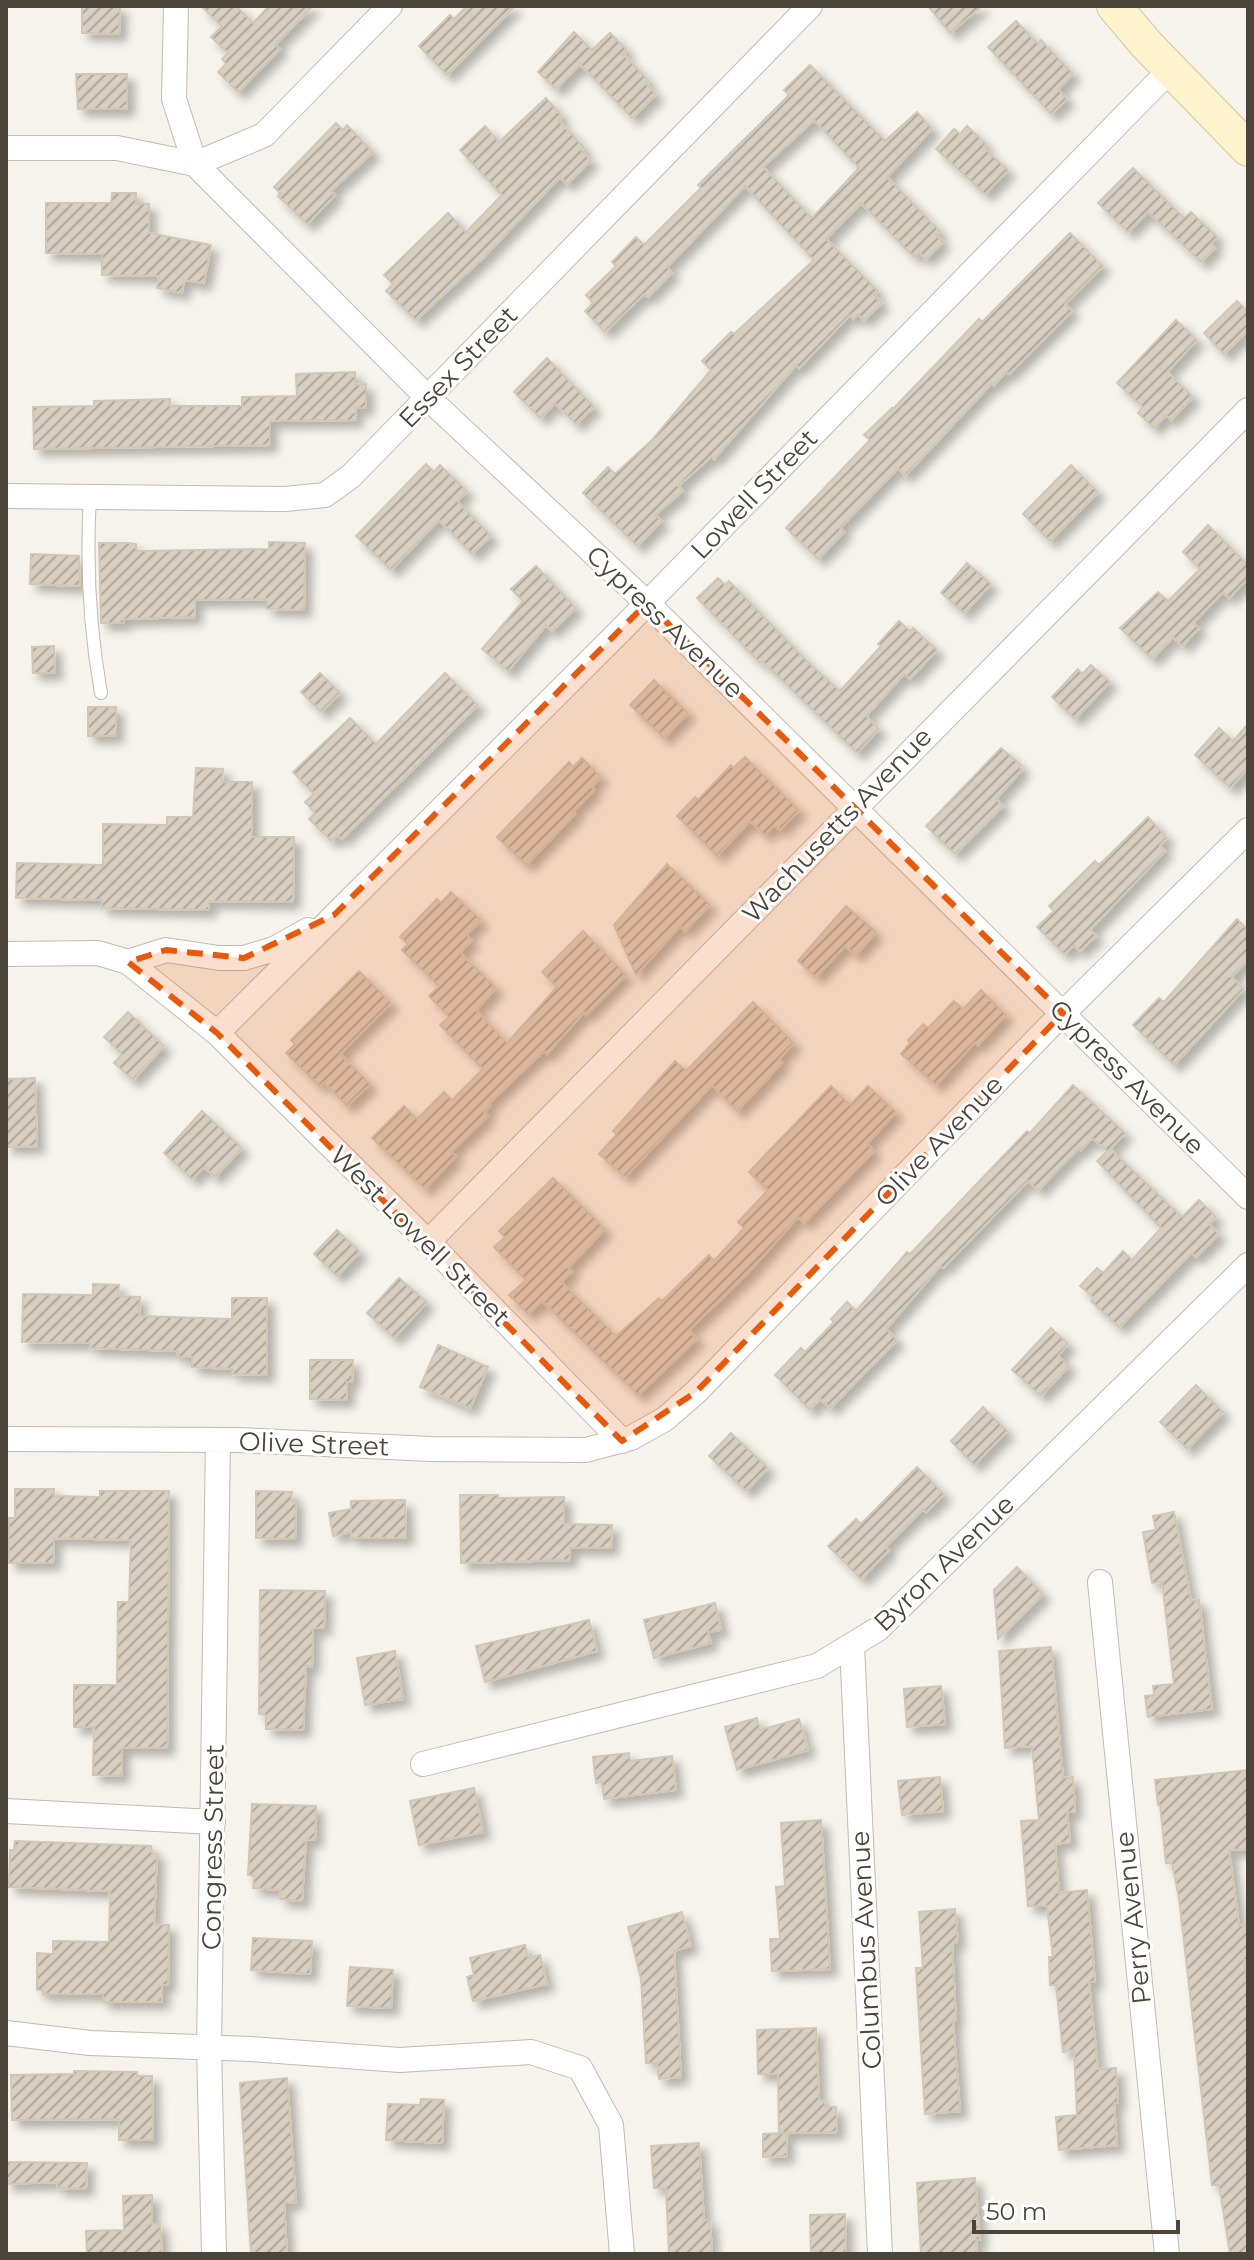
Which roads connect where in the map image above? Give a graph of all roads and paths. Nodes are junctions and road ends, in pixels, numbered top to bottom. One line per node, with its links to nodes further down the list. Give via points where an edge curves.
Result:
1 (176, 6): 8 (street, Cypress Avenue, via 174,99)
2 (390, 6): 8 (street, via 264,135)
3 (810, 6): 9 (street, Essex Street)
4 (1114, 6): 5 (main road)
5 (1170, 70): 7 (main road); 13 (street, Lowell Street)
6 (6, 148): 8 (street, via 117,148)
7 (1248, 149)
8 (195, 164): 9 (street, Cypress Avenue)
9 (428, 398): 12 (street, Essex Street, via 325,495); 13 (street, Cypress Avenue)
10 (1248, 410): 15 (street, Wachusetts Avenue)
11 (6, 496): 12 (street, Essex Street)
12 (90, 497): 14 (lane, via 86,563)
13 (647, 603): 15 (street, Cypress Avenue); 17 (street, Lowell Street)
14 (101, 693)
15 (855, 807): 20 (street, Cypress Avenue); 23 (street, Wachusetts Avenue)
16 (1248, 830): 20 (street, Olive Avenue)
17 (334, 915): 19 (street, Lowell Street, via 274,949 244,958 166,950); 21 (street, Lowell Street)
18 (6, 954): 19 (street, via 98,953)
19 (128, 962): 21 (street)
20 (1063, 1013): 22 (street, Cypress Avenue); 27 (street, Olive Avenue, via 696,1392 665,1419)
21 (217, 1033): 23 (street, West Lowell Street)
22 (1248, 1197)
23 (428, 1242): 27 (street, West Lowell Street)
24 (1248, 1265): 29 (street, Byron Avenue, via 878,1629)
25 (6, 1439): 26 (street, Olive Street)
26 (218, 1440): 27 (street, Olive Street, via 571,1450); 32 (street, Congress Street)
27 (622, 1441)
28 (1100, 1582): 38 (street, Perry Avenue)
29 (852, 1645): 30 (street, Byron Avenue, via 803,1670); 37 (street, Columbus Avenue)
30 (423, 1764)
31 (6, 1811): 32 (street)
32 (213, 1822): 34 (street, Congress Street)
33 (6, 2033): 34 (street)
34 (209, 2048): 35 (street, Congress Street); 36 (street, via 400,2060 531,2052 580,2068 611,2125)
35 (214, 2254)
36 (622, 2254)
37 (880, 2254)
38 (1167, 2254)

